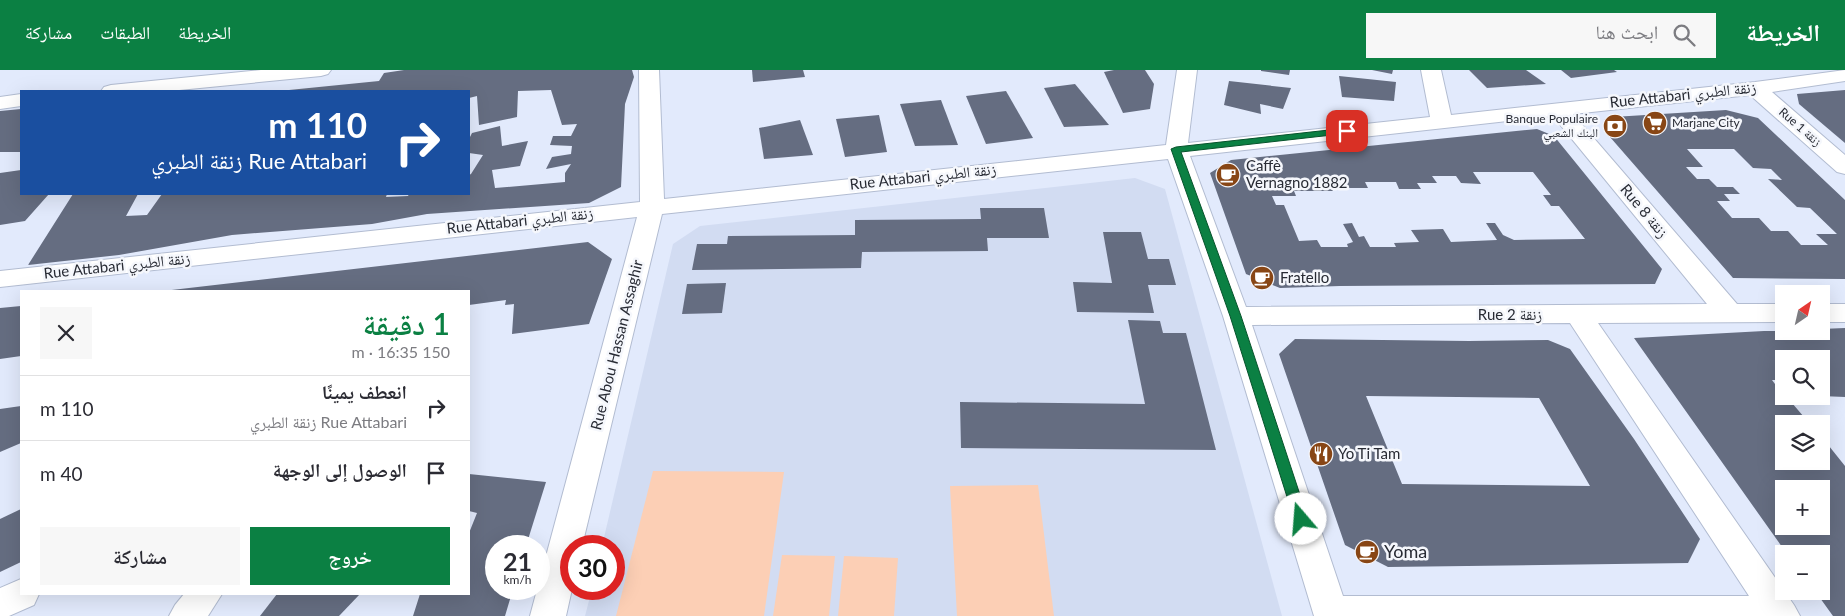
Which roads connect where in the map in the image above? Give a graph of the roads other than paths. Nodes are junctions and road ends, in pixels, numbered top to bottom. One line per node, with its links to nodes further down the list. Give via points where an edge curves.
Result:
1 (321, 70): 7 (street)
2 (649, 70): 14 (street, Rue Abou Hassan Assaghir)
3 (1187, 70): 12 (street)
4 (1431, 70): 11 (street)
5 (1845, 75): 6 (street, Rue Attabari زنقة الطبري)
6 (1755, 88): 10 (street, Rue Attabari زنقة الطبري); 13 (street, Rue 1 زنقة)
7 (121, 90)
8 (20, 100): 9 (street)
9 (0, 102)
10 (1557, 108): 11 (street, Rue Attabari زنقة الطبري); 20 (street, Rue 8 زنقة)
11 (1442, 120): 12 (street, Rue Attabari زنقة الطبري)
12 (1176, 149): 14 (street, Rue Attabari زنقة الطبري); 21 (street)
13 (1845, 166)
14 (652, 207): 15 (street, Rue Attabari زنقة الطبري); 28 (street, Rue Abou Hassan Assaghir)
15 (0, 279)
16 (1775, 313): 20 (street, Rue 2 زنقة)
17 (1830, 313): 18 (street)
18 (1845, 313)
19 (1578, 314): 20 (street, Rue 2 زنقة); 21 (street, Rue 2 زنقة); 26 (street)
20 (1730, 314)
21 (1236, 316): 25 (street)
22 (20, 595): 24 (street)
23 (204, 595): 27 (street)
24 (0, 604)
25 (1331, 614): 26 (street)
26 (1780, 614)
27 (187, 616)
28 (548, 616)

